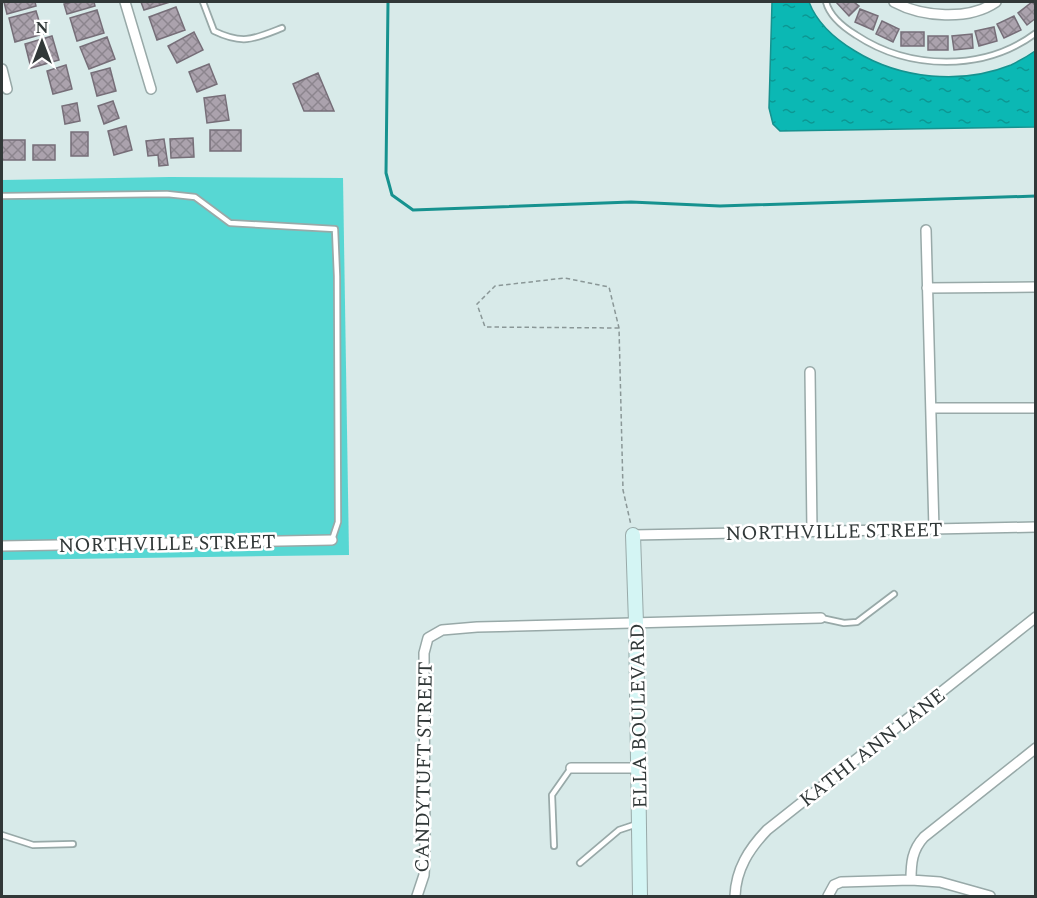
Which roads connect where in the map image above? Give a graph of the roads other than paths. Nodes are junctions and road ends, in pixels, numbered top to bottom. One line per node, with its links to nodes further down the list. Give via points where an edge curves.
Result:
1 (124, 2): 10 (street)
2 (203, 2): 6 (lane, via 214,31 231,39 251,40)
3 (826, 2): 7 (lane, via 837,21 848,30 872,45 908,59 968,60 1000,53)
4 (894, 2): 5 (street, via 925,13 948,15)
5 (996, 2)
6 (282, 28)
7 (1035, 33)
8 (2, 69): 9 (street)
9 (7, 89)
10 (151, 89)
11 (2, 196): 22 (lane, via 167,194 195,197 230,223 335,229 338,522)
12 (926, 230): 14 (street)
13 (1035, 287): 14 (street)
14 (927, 288): 16 (street)
15 (810, 372): 20 (street)
16 (931, 408): 17 (street); 19 (street)
17 (1035, 408)
18 (1035, 526): 19 (street, NORTHVILLE STREET)
19 (934, 530): 20 (street, NORTHVILLE STREET)
20 (812, 531): 21 (street, NORTHVILLE STREET)
21 (633, 535): 27 (street, ELLA BOULEVARD)
22 (332, 540): 23 (street, NORTHVILLE STREET)
23 (2, 546)
24 (894, 594): 26 (lane, via 856,622)
25 (1035, 617): 39 (street, KATHI ANN LANE, via 767,830 742,864)
26 (821, 618): 27 (street)
27 (636, 623): 30 (street, ELLA BOULEVARD); 37 (street, CANDYTUFT STREET, via 455,628 428,638 424,653 424,875)
28 (1035, 748): 36 (street, via 916,845)
29 (571, 768): 30 (street); 34 (lane, via 552,795)
30 (639, 768): 31 (street, ELLA BOULEVARD)
31 (639, 823): 35 (lane, via 619,830); 38 (street, ELLA BOULEVARD)
32 (2, 835): 33 (lane, via 33,844)
33 (73, 843)
34 (554, 846)
35 (580, 863)
36 (911, 880): 40 (street, via 841,882 834,885); 41 (street, via 940,882)
37 (417, 897)
38 (640, 897)
39 (735, 897)
40 (828, 897)
41 (990, 897)

